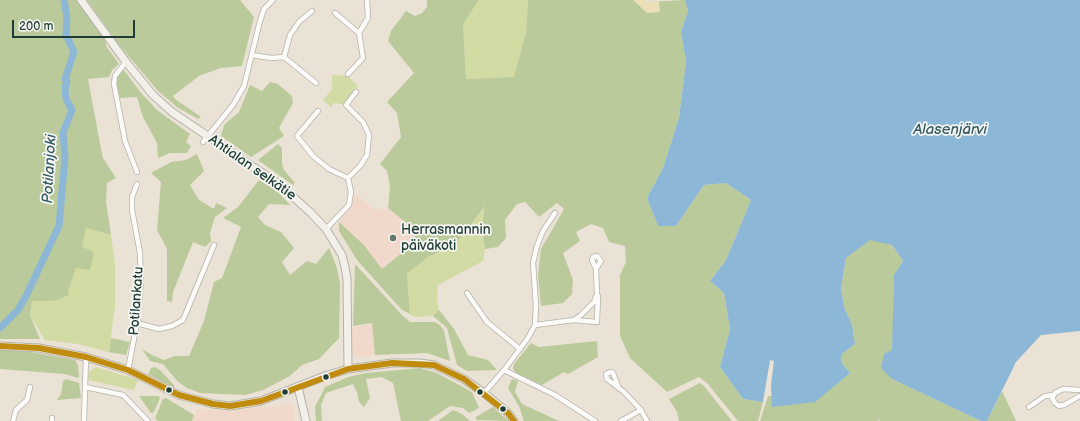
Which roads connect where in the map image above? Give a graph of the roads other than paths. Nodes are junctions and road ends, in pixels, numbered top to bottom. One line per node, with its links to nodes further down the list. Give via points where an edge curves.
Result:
1 (82, 0): 9 (main road, Ahtialan selkätie)
2 (273, 0): 7 (street, via 264,9)
3 (367, 0): 6 (street, via 368,18)
4 (312, 11): 8 (street, via 299,22 290,35)
5 (335, 13): 6 (street)
6 (360, 33): 10 (street, via 363,58)
7 (252, 55): 8 (street); 14 (street, via 244,86 233,105)
8 (284, 57): 11 (street)
9 (126, 62): 14 (main road, Ahtialan selkätie, via 153,95); 15 (street, via 115,76 114,84 125,141)
10 (348, 74)
11 (316, 83)
12 (356, 92): 16 (street, via 346,106 363,122 369,135 367,156)
13 (318, 111): 16 (street, via 297,136 312,156 329,169)
14 (206, 139): 19 (main road, Ahtialan selkätie, via 280,185)
15 (137, 172)
16 (348, 178): 19 (street, via 351,192 349,205)
17 (137, 184): 25 (street, Potilankatu, via 132,197 132,210 140,253 141,282)
18 (555, 213): 26 (street, via 543,231 533,263)
19 (326, 229): 30 (main road, Ahtialan selkätie, via 342,254 347,279)
20 (214, 244): 25 (street, via 183,320 159,329)
21 (596, 269): 23 (street)
22 (467, 293): 28 (street, via 487,322)
23 (597, 294): 24 (street, via 588,308); 24 (street, via 598,322)
24 (574, 320): 26 (street)
25 (137, 323): 31 (street, Potilankatu)
26 (535, 325): 28 (street)
27 (0, 346): 29 (main road, via 39,348)
28 (520, 349): 32 (street)
29 (86, 357): 31 (main road); 35 (street)
30 (348, 369): 36 (main road); 38 (main road, via 392,364 434,365 464,379)
31 (128, 370): 36 (main road, via 179,394 230,406 261,401)
32 (504, 370): 38 (street); 48 (street, via 556,395)
33 (618, 386): 42 (street)
34 (30, 387): 43 (street, via 27,400 16,410)
35 (85, 387): 44 (street); 45 (street, via 123,395)
36 (298, 387): 46 (main road)
37 (1080, 390): 39 (street, via 1063,388)
38 (484, 393): 47 (main road)
39 (1054, 395): 40 (street, via 1054,403 1059,406); 41 (street, via 1045,396)
40 (1080, 396)
41 (1029, 407)
42 (641, 410): 49 (street); 50 (street)
43 (13, 421)
44 (84, 421)
45 (148, 421)
46 (306, 421)
47 (514, 421)
48 (596, 421)
49 (621, 421)
50 (647, 421)

